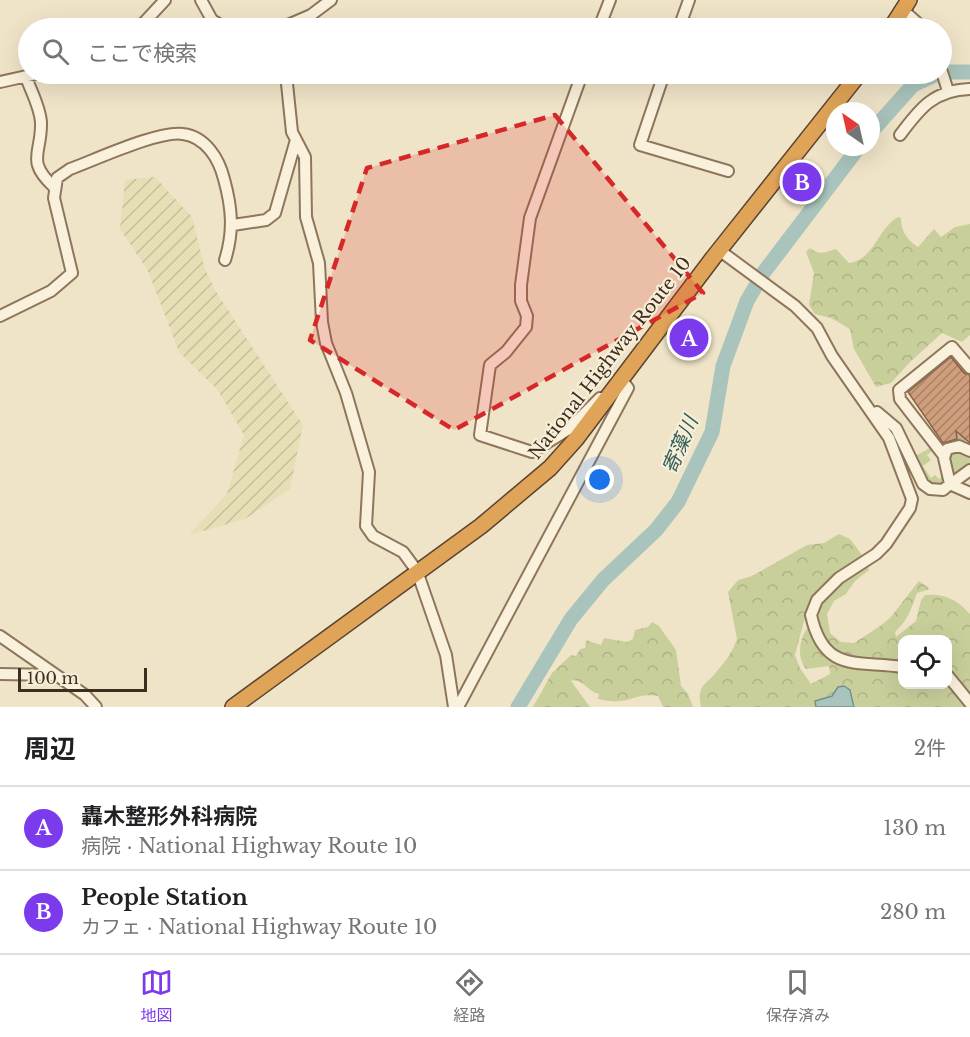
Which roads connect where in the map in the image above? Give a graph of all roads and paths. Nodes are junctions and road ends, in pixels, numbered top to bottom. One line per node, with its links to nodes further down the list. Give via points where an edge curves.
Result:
1 (165, 0): 8 (street)
2 (201, 0): 9 (street)
3 (331, 0): 10 (street)
4 (610, 0): 11 (street)
5 (689, 0): 12 (street)
6 (916, 0): 7 (street)
7 (906, 5): 13 (highway); 14 (street)
8 (151, 18)
9 (211, 18)
10 (304, 18)
11 (603, 18)
12 (683, 18)
13 (898, 18)
14 (916, 18)
15 (18, 78): 16 (street)
16 (0, 82)
17 (33, 84): 28 (street, via 41,120 36,162 41,175)
18 (287, 84): 26 (street, via 290,126)
19 (578, 84): 34 (street, via 530,218 521,285 526,327 490,365 480,435 532,452 569,429)
20 (661, 84): 27 (street, via 640,145)
21 (851, 84): 30 (highway, National Highway Route 10)
22 (946, 84): 24 (street)
23 (970, 89): 24 (street)
24 (948, 90): 25 (street, via 918,110)
25 (900, 135)
26 (296, 140): 29 (street, via 274,213 266,220); 41 (street, via 305,157 306,217 319,263 326,344 346,393 369,472 366,526 373,536 403,552)
27 (728, 171)
28 (54, 187): 29 (street, via 57,178 70,169 128,147 181,133 198,140 218,160); 32 (street, via 72,273 51,291)
29 (233, 225): 31 (street)
30 (719, 250): 34 (highway, National Highway Route 10); 35 (street, via 801,311 817,328)
31 (225, 260)
32 (0, 316)
33 (970, 368): 37 (street, via 952,346 899,390 900,399)
34 (621, 379): 41 (highway, National Highway Route 10, via 576,439 538,479); 50 (street, via 628,388)
35 (867, 405): 39 (street, via 896,428 926,487 935,490); 43 (street, via 890,438 912,504 882,549 839,578 817,600 811,615 827,649 840,661)
36 (970, 451): 37 (street, via 954,446)
37 (944, 456): 39 (street)
38 (970, 470): 39 (street)
39 (950, 486): 40 (street)
40 (970, 493)
41 (417, 571): 49 (highway, National Highway Route 10); 50 (street, via 446,655)
42 (0, 636): 45 (street)
43 (898, 667)
44 (0, 674): 45 (street)
45 (54, 675): 48 (street)
46 (952, 681): 47 (street)
47 (970, 703)
48 (96, 707)
49 (233, 707)
50 (456, 707)

